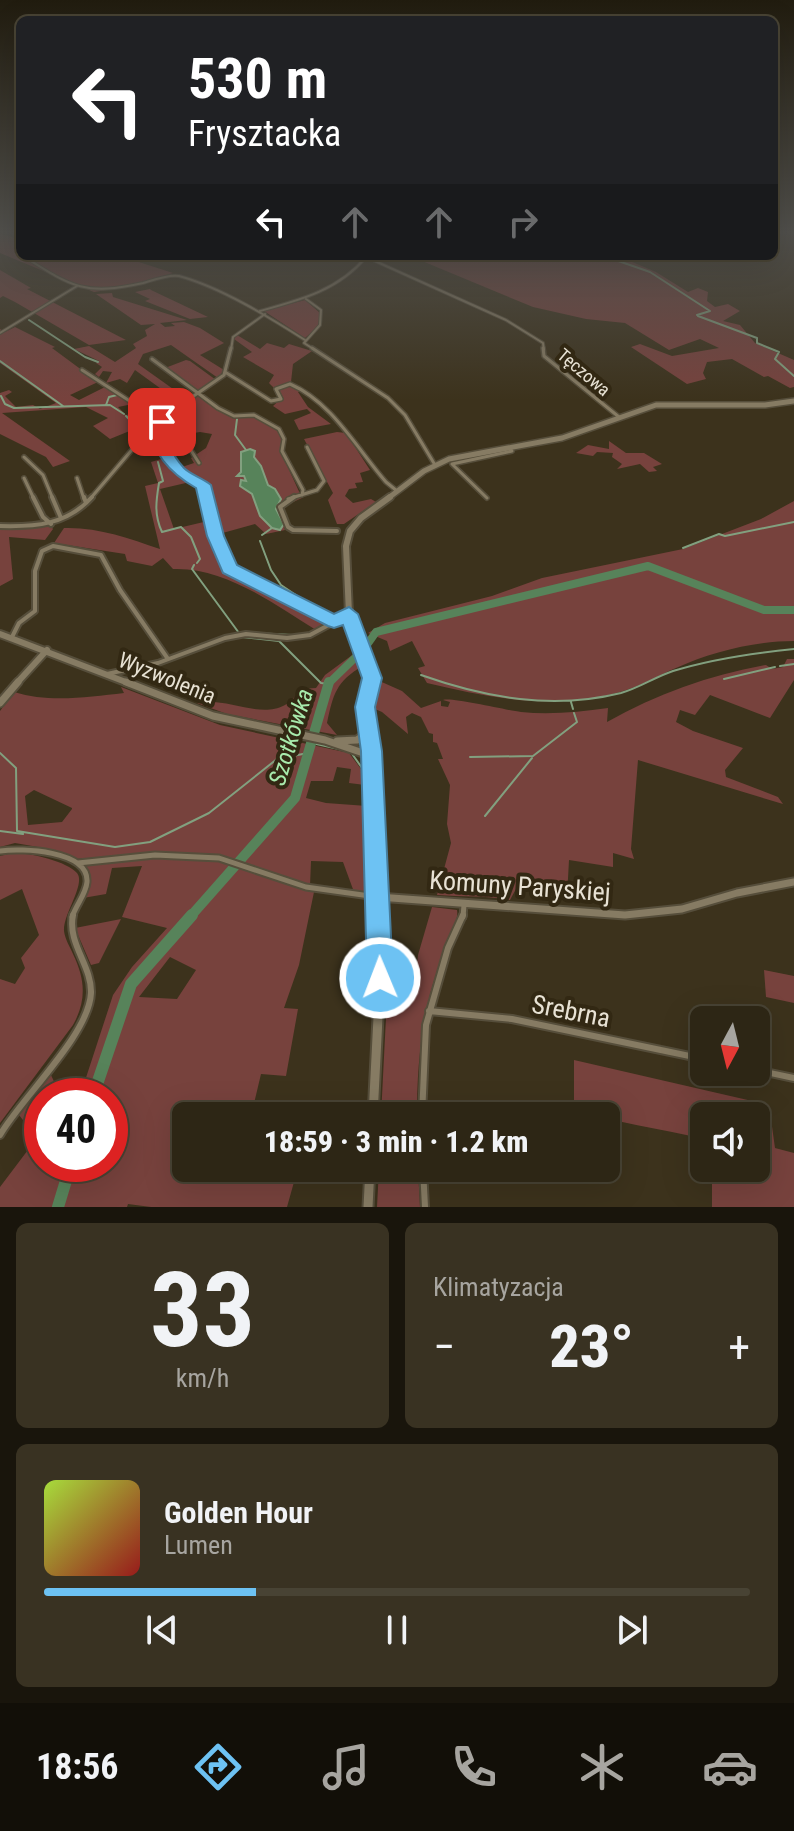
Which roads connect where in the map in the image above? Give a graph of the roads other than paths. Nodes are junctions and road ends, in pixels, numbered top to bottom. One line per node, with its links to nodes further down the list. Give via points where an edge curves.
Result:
1 (75, 287): 10 (street)
2 (83, 287): 3 (street)
3 (116, 287)
4 (205, 287): 8 (street)
5 (327, 287): 7 (street)
6 (434, 287): 17 (street, Tęczowa, via 543,343 544,356)
7 (306, 299): 8 (street); 11 (street, via 323,316 318,331)
8 (260, 311): 9 (street)
9 (265, 314): 11 (street); 14 (street, via 233,337)
10 (0, 333)
11 (305, 340): 24 (street, via 388,398 405,415)
12 (152, 359): 15 (street)
13 (82, 370): 18 (street)
14 (225, 372): 15 (street); 27 (street, via 271,401 280,400 277,388 286,385 312,397 345,428 382,481)
15 (196, 394): 18 (street, via 173,407); 28 (street, via 232,416 254,415 279,429 282,451)
16 (794, 401): 17 (street, via 660,404)
17 (619, 417): 21 (street, via 562,438)
18 (162, 421): 19 (street); 23 (street)
19 (158, 431): 30 (street, via 142,438); 36 (street, via 179,472 203,485 230,569)
20 (307, 447): 28 (street, via 324,481)
21 (509, 448): 24 (street); 29 (street, via 512,451 452,464)
22 (24, 457): 31 (street, via 43,475)
23 (199, 463)
24 (435, 465): 27 (street)
25 (24, 478): 32 (street)
26 (77, 478): 30 (street)
27 (397, 491): 35 (street, via 348,534)
28 (302, 495): 34 (street, via 282,504 280,512 289,528)
29 (487, 498)
30 (86, 503): 31 (street)
31 (61, 518): 32 (street)
32 (51, 524): 33 (street)
33 (0, 526)
34 (337, 531)
35 (349, 614): 36 (street); 43 (street, via 372,678 365,707)
36 (334, 622): 40 (street, via 298,637 225,638)
37 (0, 634): 38 (street, Wyzwolenia)
38 (12, 637): 39 (street, Wyzwolenia); 40 (street, via 19,623 35,611 35,571 42,551 63,547 101,555)
39 (47, 650): 41 (street, Wyzwolenia); 42 (street)
40 (168, 659): 41 (street)
41 (107, 674): 44 (street, Wyzwolenia, via 213,716)
42 (0, 703)
43 (369, 732): 44 (street); 45 (street)
44 (357, 744): 45 (street); 46 (street, Wyzwolenia)
45 (371, 745): 46 (street)
46 (372, 756): 50 (street)
47 (0, 851): 48 (street, via 29,849)
48 (78, 863): 50 (street, Komuny Paryskiej, via 155,855 219,858 306,887); 58 (street, via 87,882 71,924 87,964 90,1002 81,1025)
49 (794, 882): 51 (street, Komuny Paryskiej, via 637,915)
50 (378, 897): 51 (street, Komuny Paryskiej); 56 (street)
51 (464, 905): 52 (street)
52 (429, 1011): 53 (street, Srebrna, via 512,1019); 57 (street)
53 (690, 1056)
54 (770, 1073): 55 (street)
55 (794, 1078)
56 (374, 1102)
57 (422, 1102)
58 (0, 1135)
59 (369, 1182): 61 (street)
60 (424, 1182): 62 (street)
61 (368, 1207)
62 (425, 1207)

